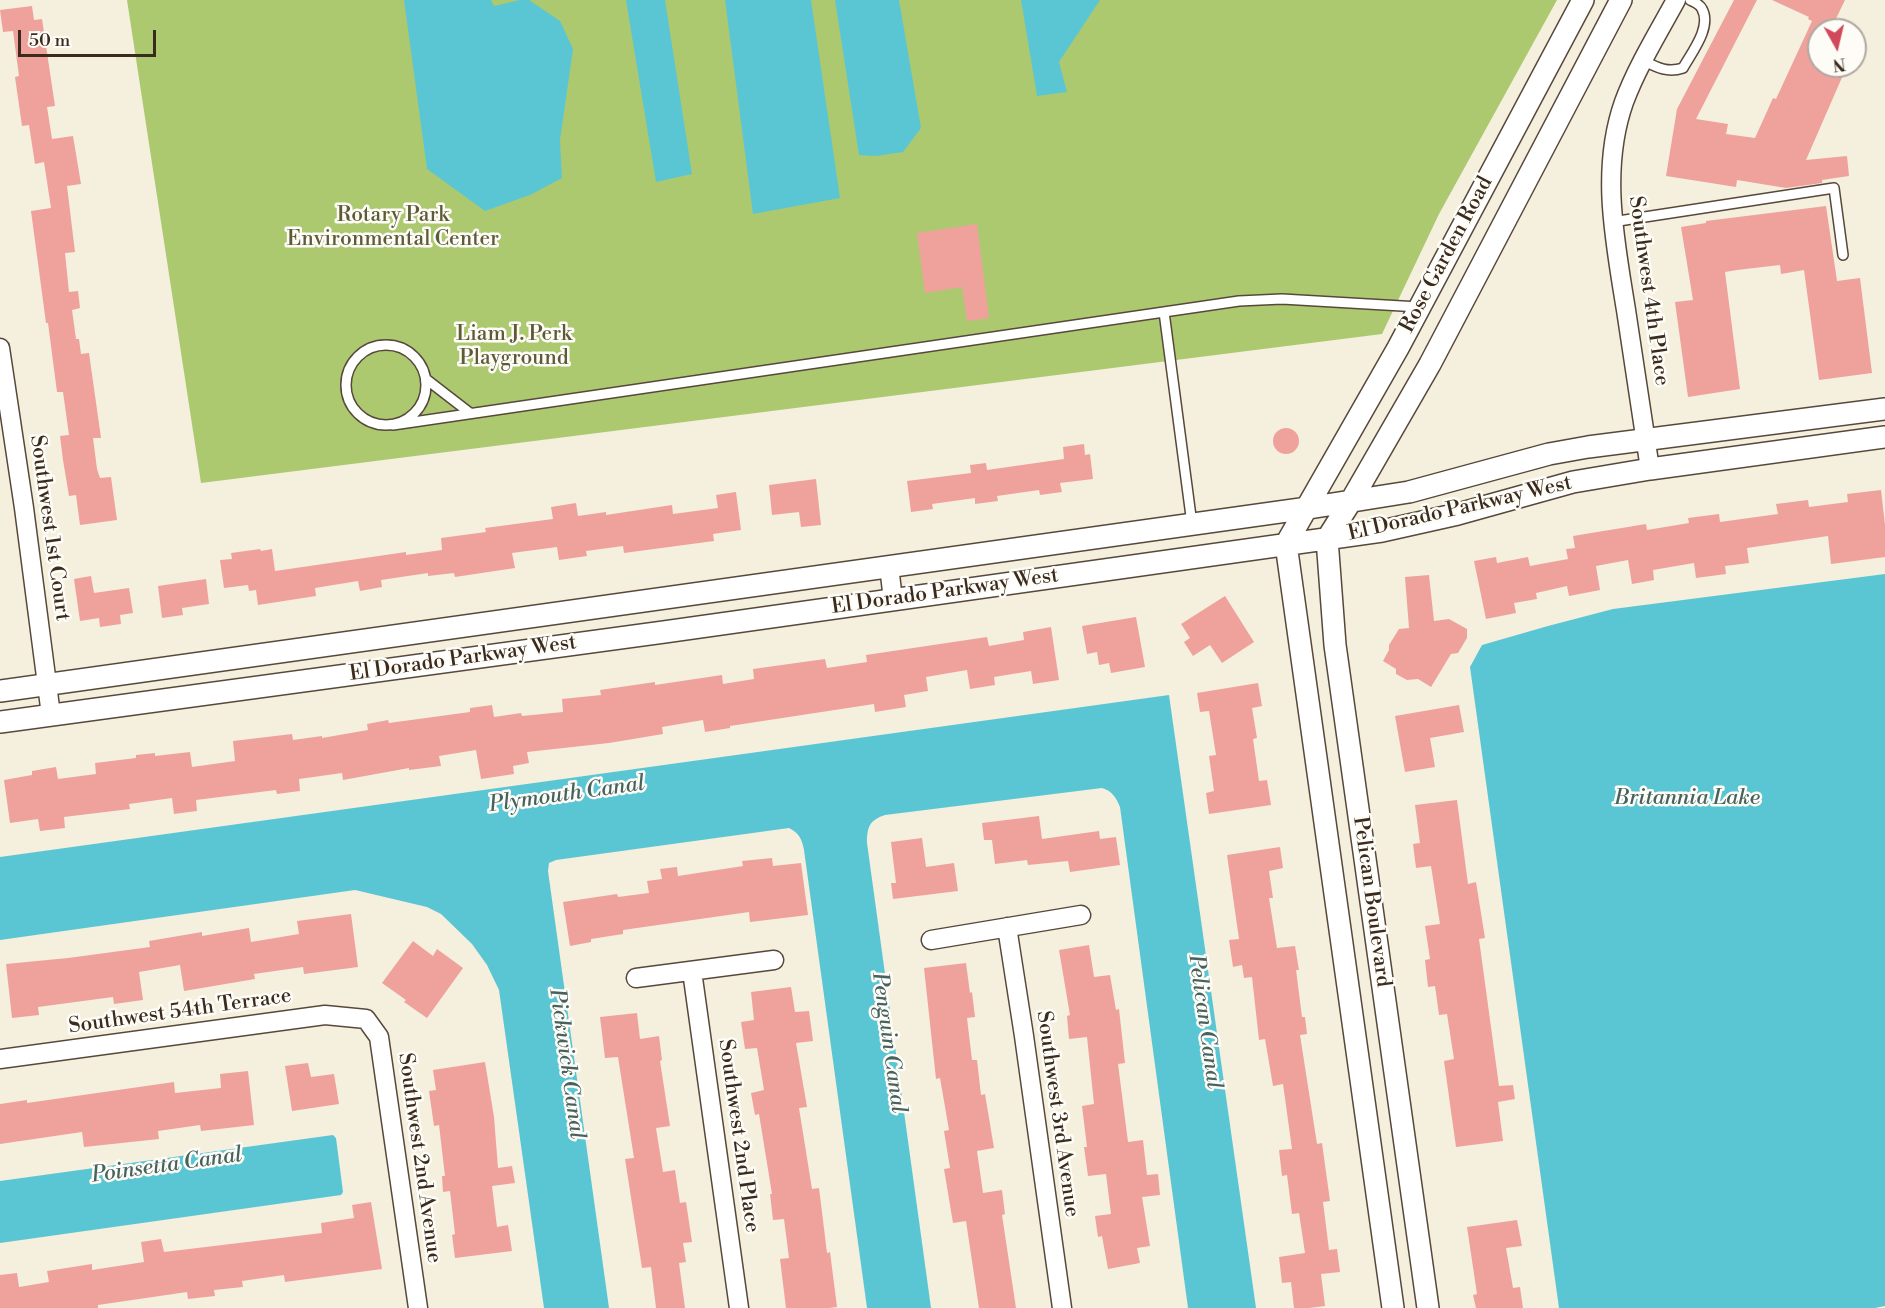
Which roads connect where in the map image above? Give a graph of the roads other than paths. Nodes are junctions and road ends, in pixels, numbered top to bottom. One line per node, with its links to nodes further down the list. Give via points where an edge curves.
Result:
1 (1582, 0): 8 (street, Rose Garden Road)
2 (1621, 0): 18 (street, Rose Garden Road, via 1430,364)
3 (1676, 0): 5 (street)
4 (1690, 0): 5 (lane, via 1703,10 1705,26 1683,68 1666,70)
5 (1644, 61): 6 (street, Southwest 4th Place, via 1622,111 1613,152)
6 (1612, 222): 7 (lane, via 1833,188); 16 (street, Southwest 4th Place)
7 (1843, 255)
8 (1420, 307): 9 (lane, via 1268,298); 19 (street, Rose Garden Road)
9 (1164, 312): 13 (lane); 20 (lane)
10 (0, 348): 25 (street, Southwest 1st Court)
11 (426, 379): 13 (lane); 14 (lane, via 422,403 410,417); 14 (lane, via 415,357 393,345 380,345 356,359 346,384 351,404 366,419 378,425)
12 (1885, 409): 16 (street, El Dorado Parkway West)
13 (470, 413): 14 (lane)
14 (393, 425)
15 (1885, 437): 17 (street, El Dorado Parkway West)
16 (1646, 439): 17 (street, Southwest 4th Place); 18 (street, El Dorado Parkway West, via 1549,454 1408,492)
17 (1650, 469): 21 (street, El Dorado Parkway West, via 1573,482 1382,531)
18 (1351, 501): 19 (street, El Dorado Parkway West); 21 (street)
19 (1308, 508): 20 (street, El Dorado Parkway West); 22 (street)
20 (1192, 524): 23 (street, El Dorado Parkway West)
21 (1327, 539): 22 (street, El Dorado Parkway West); 41 (street, Pelican Boulevard, via 1336,656)
22 (1286, 544): 24 (street, El Dorado Parkway West); 40 (street, Pelican Boulevard)
23 (889, 566): 24 (street); 25 (street, El Dorado Parkway West)
24 (893, 600): 27 (street, El Dorado Parkway West)
25 (47, 685): 26 (street, El Dorado Parkway West); 27 (street, Southwest 1st Court)
26 (0, 691)
27 (51, 715): 28 (street, El Dorado Parkway West)
28 (0, 722)
29 (1081, 915): 30 (street)
30 (1007, 927): 31 (street); 39 (street, Southwest 3rd Avenue)
31 (931, 940)
32 (774, 960): 33 (street)
33 (692, 971): 34 (street); 38 (street, Southwest 2nd Place)
34 (636, 978)
35 (366, 1018): 36 (street, Southwest 54th Terrace, via 325,1015); 37 (street, Southwest 2nd Avenue, via 379,1037)
36 (0, 1059)
37 (412, 1307)
38 (739, 1308)
39 (1062, 1308)
40 (1393, 1308)
41 (1428, 1308)

